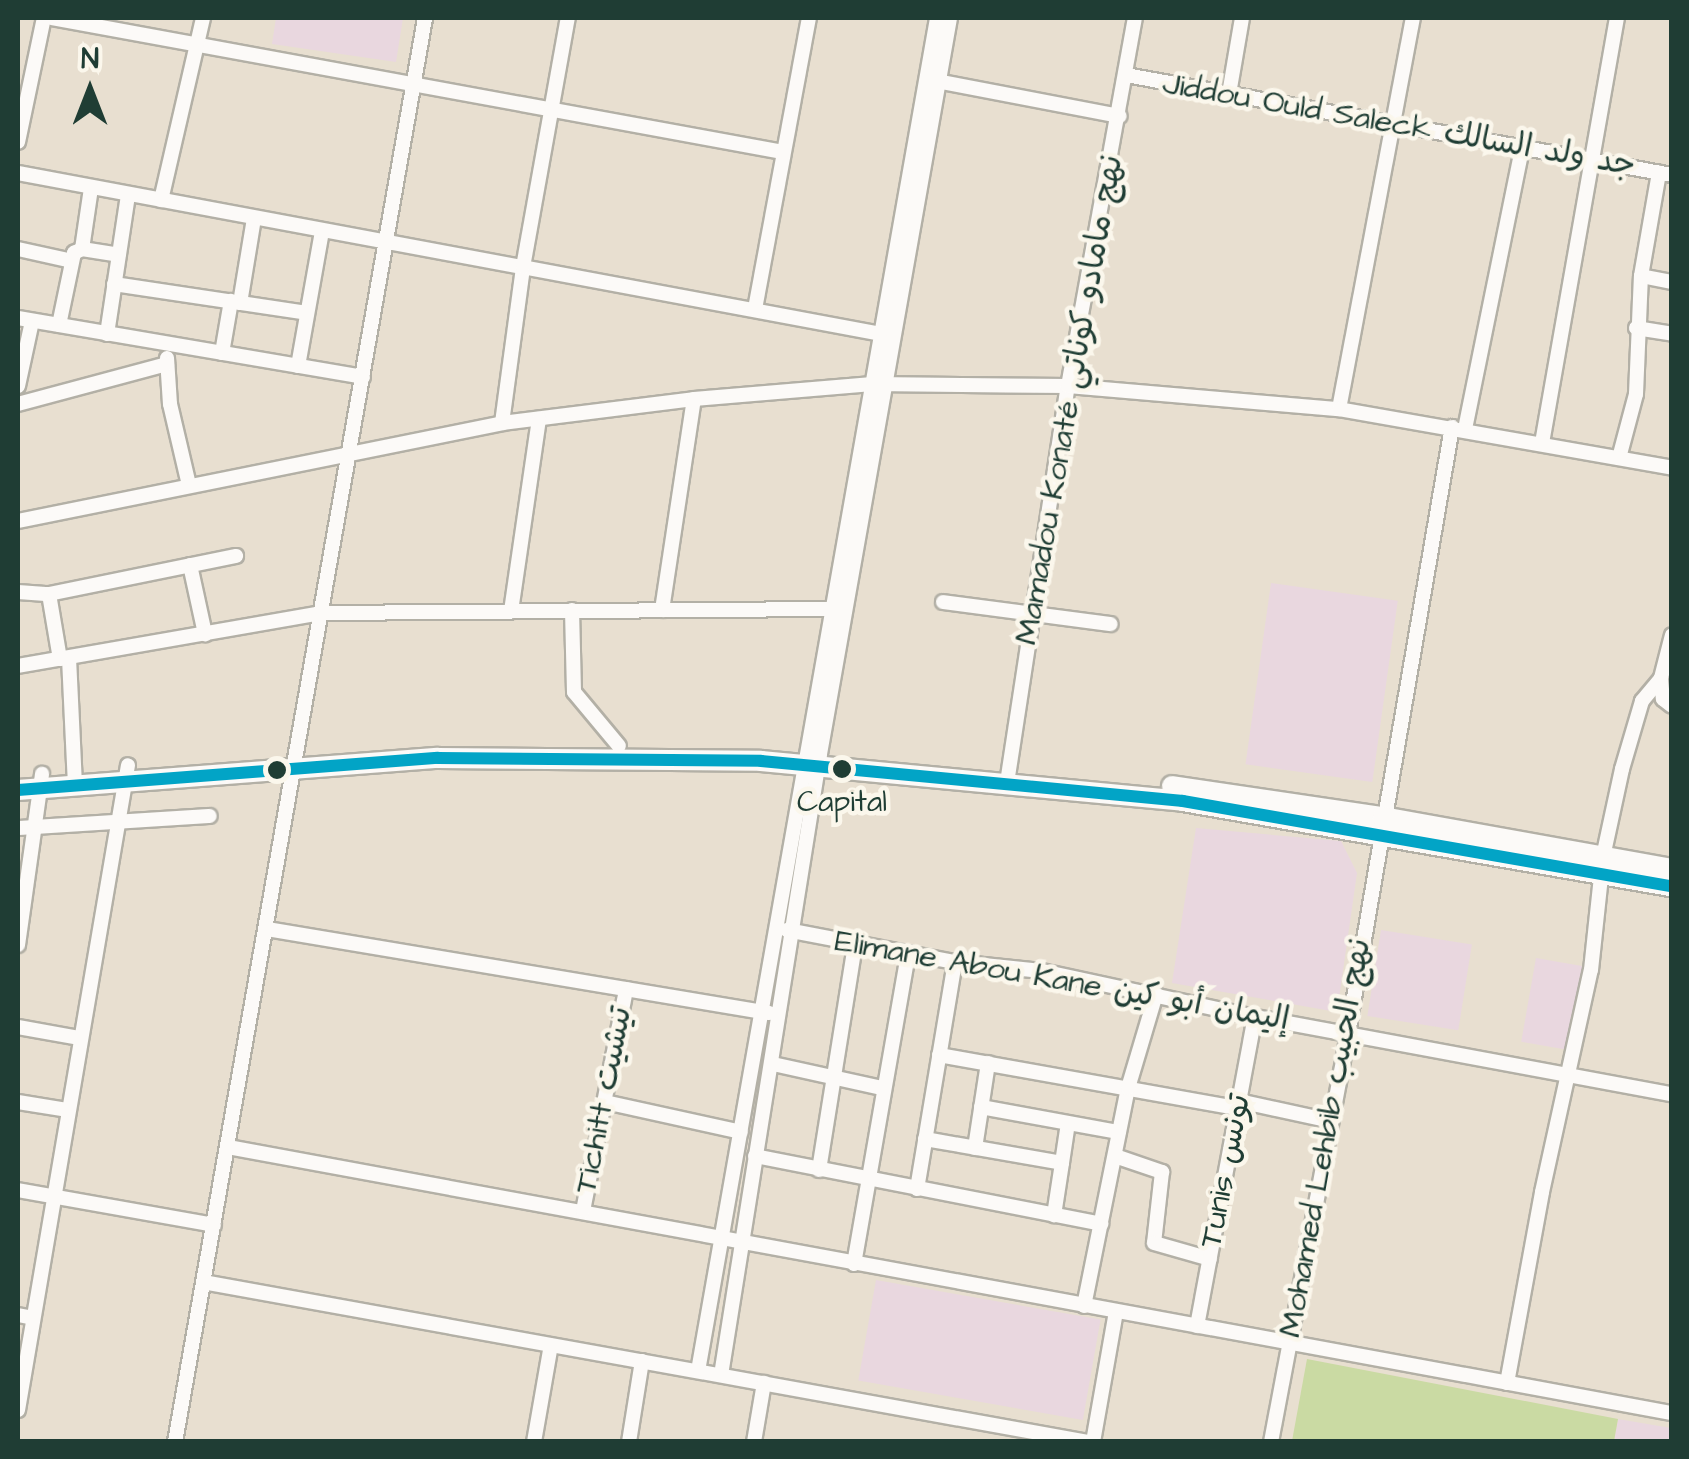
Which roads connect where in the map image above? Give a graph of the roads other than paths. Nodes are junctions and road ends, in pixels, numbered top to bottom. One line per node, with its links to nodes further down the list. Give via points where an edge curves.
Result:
1 (44, 18): 21 (street)
2 (52, 18): 13 (street)
3 (202, 18): 13 (street)
4 (426, 18): 16 (street)
5 (568, 18): 18 (street)
6 (809, 18): 23 (street)
7 (937, 18): 15 (street)
8 (950, 18): 15 (street)
9 (1135, 18): 14 (street, Mamadou Konaté نهج مامادو كوناتي)
10 (1242, 18): 17 (street)
11 (1413, 18): 20 (street)
12 (1617, 18): 24 (street)
13 (198, 42): 16 (street); 29 (street)
14 (1126, 75): 17 (street, Jiddou Ould Saleck جد ولد السالك); 19 (street, Mamadou Konaté نهج مامادو كوناتي)
15 (932, 81): 19 (street); 48 (street)
16 (414, 83): 18 (street); 32 (street)
17 (1228, 94): 20 (street, Jiddou Ould Saleck جد ولد السالك)
18 (552, 109): 23 (street); 36 (street)
19 (1120, 116): 56 (street, Mamadou Konaté نهج مامادو كوناتي)
20 (1392, 124): 22 (street, Jiddou Ould Saleck جد ولد السالك); 59 (street)
21 (18, 142)
22 (1522, 148): 24 (street, Jiddou Ould Saleck جد ولد السالك); 62 (street, Mohamed Lehbib نهج الحبيب)
23 (783, 152): 41 (street)
24 (1592, 161): 26 (street, Jiddou Ould Saleck جد ولد السالك); 63 (street)
25 (18, 174): 27 (street)
26 (1665, 174): 37 (street)
27 (91, 188): 28 (street); 34 (street)
28 (128, 195): 29 (street); 35 (street)
29 (162, 200): 30 (street)
30 (254, 218): 31 (street); 40 (street)
31 (322, 231): 32 (street); 42 (street)
32 (387, 241): 36 (street); 53 (street)
33 (18, 250): 34 (street)
34 (77, 255): 35 (street); 44 (street)
35 (119, 255): 39 (street)
36 (523, 266): 41 (street); 61 (street)
37 (1641, 276): 38 (street); 45 (street)
38 (1672, 282)
39 (114, 284): 40 (street); 46 (street)
40 (236, 302): 42 (street); 50 (street)
41 (755, 309): 48 (street)
42 (307, 313): 52 (street)
43 (25, 319): 44 (street); 55 (street)
44 (59, 325): 46 (street)
45 (1636, 328): 47 (street); 65 (street, via 1636,394)
46 (106, 334): 49 (street)
47 (1672, 334)
48 (886, 335): 54 (street)
49 (167, 344): 50 (street); 51 (street)
50 (222, 353): 52 (street)
51 (168, 364): 58 (street); 67 (street)
52 (298, 366): 53 (street)
53 (363, 377): 64 (street)
54 (878, 384): 56 (street); 57 (street); 74 (street); 88 (street)
55 (18, 386)
56 (1068, 386): 59 (street); 79 (street, Mamadou Konaté نهج مامادو كوناتي)
57 (694, 400): 60 (street); 76 (street)
58 (18, 404)
59 (1338, 409): 62 (street)
60 (539, 419): 61 (street); 77 (street)
61 (502, 423): 64 (street)
62 (1458, 428): 63 (street); 98 (street, Mohamed Lehbib نهج الحبيب)
63 (1542, 443): 65 (street)
64 (350, 451): 67 (street); 78 (street)
65 (1619, 458): 66 (street)
66 (1672, 468)
67 (189, 485): 68 (street)
68 (18, 520)
69 (236, 556): 70 (street)
70 (190, 565): 72 (street); 81 (street)
71 (18, 592): 72 (street)
72 (48, 594): 83 (street)
73 (942, 602): 79 (street)
74 (834, 608): 76 (street); 88 (street)
75 (572, 610): 76 (street); 77 (street); 87 (street, via 574,692)
76 (662, 610)
77 (511, 611): 78 (street)
78 (322, 612): 81 (street); 89 (street)
79 (1032, 613): 80 (street); 91 (street, Mamadou Konaté نهج مامادو كوناتي)
80 (1111, 624)
81 (206, 634): 83 (street)
82 (1672, 635): 85 (street)
83 (64, 658): 84 (street); 93 (street)
84 (18, 666)
85 (1661, 678): 86 (street, via 1663,698); 101 (street, via 1642,701 1634,725)
86 (1672, 706)
87 (619, 746): 88 (highway); 89 (highway)
88 (813, 759): 89 (highway); 91 (highway); 104 (street); 106 (street)
89 (297, 760): 90 (highway); 105 (street)
90 (127, 772): 93 (highway); 97 (street)
91 (1008, 776): 98 (highway, via 1187,788)
92 (18, 777): 94 (highway)
93 (75, 777): 94 (highway)
94 (42, 780): 95 (highway); 99 (street)
95 (18, 790)
96 (210, 816): 97 (street)
97 (118, 824): 99 (street); 118 (street)
98 (1382, 825): 101 (highway); 117 (street, Mohamed Lehbib نهج الحبيب)
99 (37, 827): 100 (street); 108 (street)
100 (18, 828)
101 (1602, 865): 102 (highway); 103 (highway); 122 (street, via 1591,970)
102 (1672, 869)
103 (1672, 886)
104 (776, 928): 106 (street, Elimane Abou Kane إليمان أبو كين); 113 (street)
105 (267, 929): 111 (street); 137 (street)
106 (793, 931): 107 (street, Elimane Abou Kane إليمان أبو كين); 114 (street)
107 (855, 944): 109 (street, Elimane Abou Kane إليمان أبو كين); 123 (street)
108 (18, 945)
109 (908, 954): 110 (street, Elimane Abou Kane إليمان أبو كين); 124 (street)
110 (955, 962): 112 (street, Elimane Abou Kane إليمان أبو كين); 119 (street)
111 (626, 989): 113 (street); 128 (street, Tichitt تيشيت)
112 (1156, 994): 115 (street, Elimane Abou Kane إليمان أبو كين); 125 (street)
113 (762, 1012): 114 (street); 134 (street)
114 (781, 1015): 120 (street)
115 (1256, 1017): 117 (street, Elimane Abou Kane إليمان أبو كين); 129 (street, Tunis تونس)
116 (18, 1027): 118 (street)
117 (1348, 1033): 122 (street, Elimane Abou Kane إليمان أبو كين); 132 (street, Mohamed Lehbib نهج الحبيب)
118 (80, 1038): 131 (street)
119 (939, 1055): 121 (street); 136 (street)
120 (773, 1064): 123 (street); 139 (street)
121 (988, 1064): 125 (street); 130 (street)
122 (1566, 1078): 126 (street, Elimane Abou Kane إليمان أبو كين); 167 (street)
123 (835, 1079): 124 (street); 142 (street)
124 (882, 1088): 143 (street)
125 (1128, 1088): 129 (street); 135 (street)
126 (1672, 1094)
127 (18, 1102): 131 (street)
128 (605, 1102): 134 (street); 147 (street, Tichitt تيشيت)
129 (1238, 1104): 132 (street); 153 (street, Tunis تونس)
130 (981, 1107): 133 (street); 138 (street)
131 (68, 1110): 146 (street)
132 (1331, 1121): 161 (street, Mohamed Lehbib نهج الحبيب)
133 (1068, 1123): 135 (street); 141 (street)
134 (741, 1132): 151 (street)
135 (1119, 1132): 140 (street)
136 (925, 1139): 138 (street); 144 (street)
137 (228, 1147): 147 (street); 149 (street)
138 (974, 1148): 141 (street)
139 (755, 1156): 142 (street); 152 (street)
140 (1114, 1156): 150 (street); 153 (street, via 1162,1172 1154,1243)
141 (1062, 1163): 148 (street)
142 (819, 1170): 143 (street)
143 (868, 1180): 144 (street); 154 (street)
144 (917, 1189): 148 (street)
145 (18, 1190): 146 (street)
146 (55, 1196): 149 (street); 159 (street)
147 (582, 1212): 151 (street)
148 (1054, 1215): 150 (street)
149 (214, 1224): 155 (street)
150 (1101, 1224): 156 (street)
151 (723, 1238): 152 (street); 164 (street)
152 (744, 1243): 154 (street); 165 (street)
153 (1210, 1259): 160 (street, Tunis تونس)
154 (854, 1264): 156 (street)
155 (204, 1282): 162 (street); 172 (street)
156 (1084, 1306): 157 (street)
157 (1116, 1312): 160 (street); 171 (street)
158 (18, 1315): 159 (street)
159 (34, 1318): 168 (street)
160 (1198, 1326): 161 (street)
161 (1289, 1342): 167 (street); 176 (street, Mohamed Lehbib نهج الحبيب)
162 (551, 1345): 163 (street); 173 (street)
163 (642, 1361): 164 (street); 174 (street)
164 (698, 1371): 165 (street)
165 (720, 1375): 166 (street)
166 (764, 1383): 170 (street); 175 (street)
167 (1507, 1383): 169 (street)
168 (18, 1410)
169 (1672, 1412)
170 (1031, 1436): 171 (street)
171 (1084, 1441)
172 (175, 1442)
173 (534, 1442)
174 (629, 1442)
175 (754, 1442)
176 (1272, 1442)

